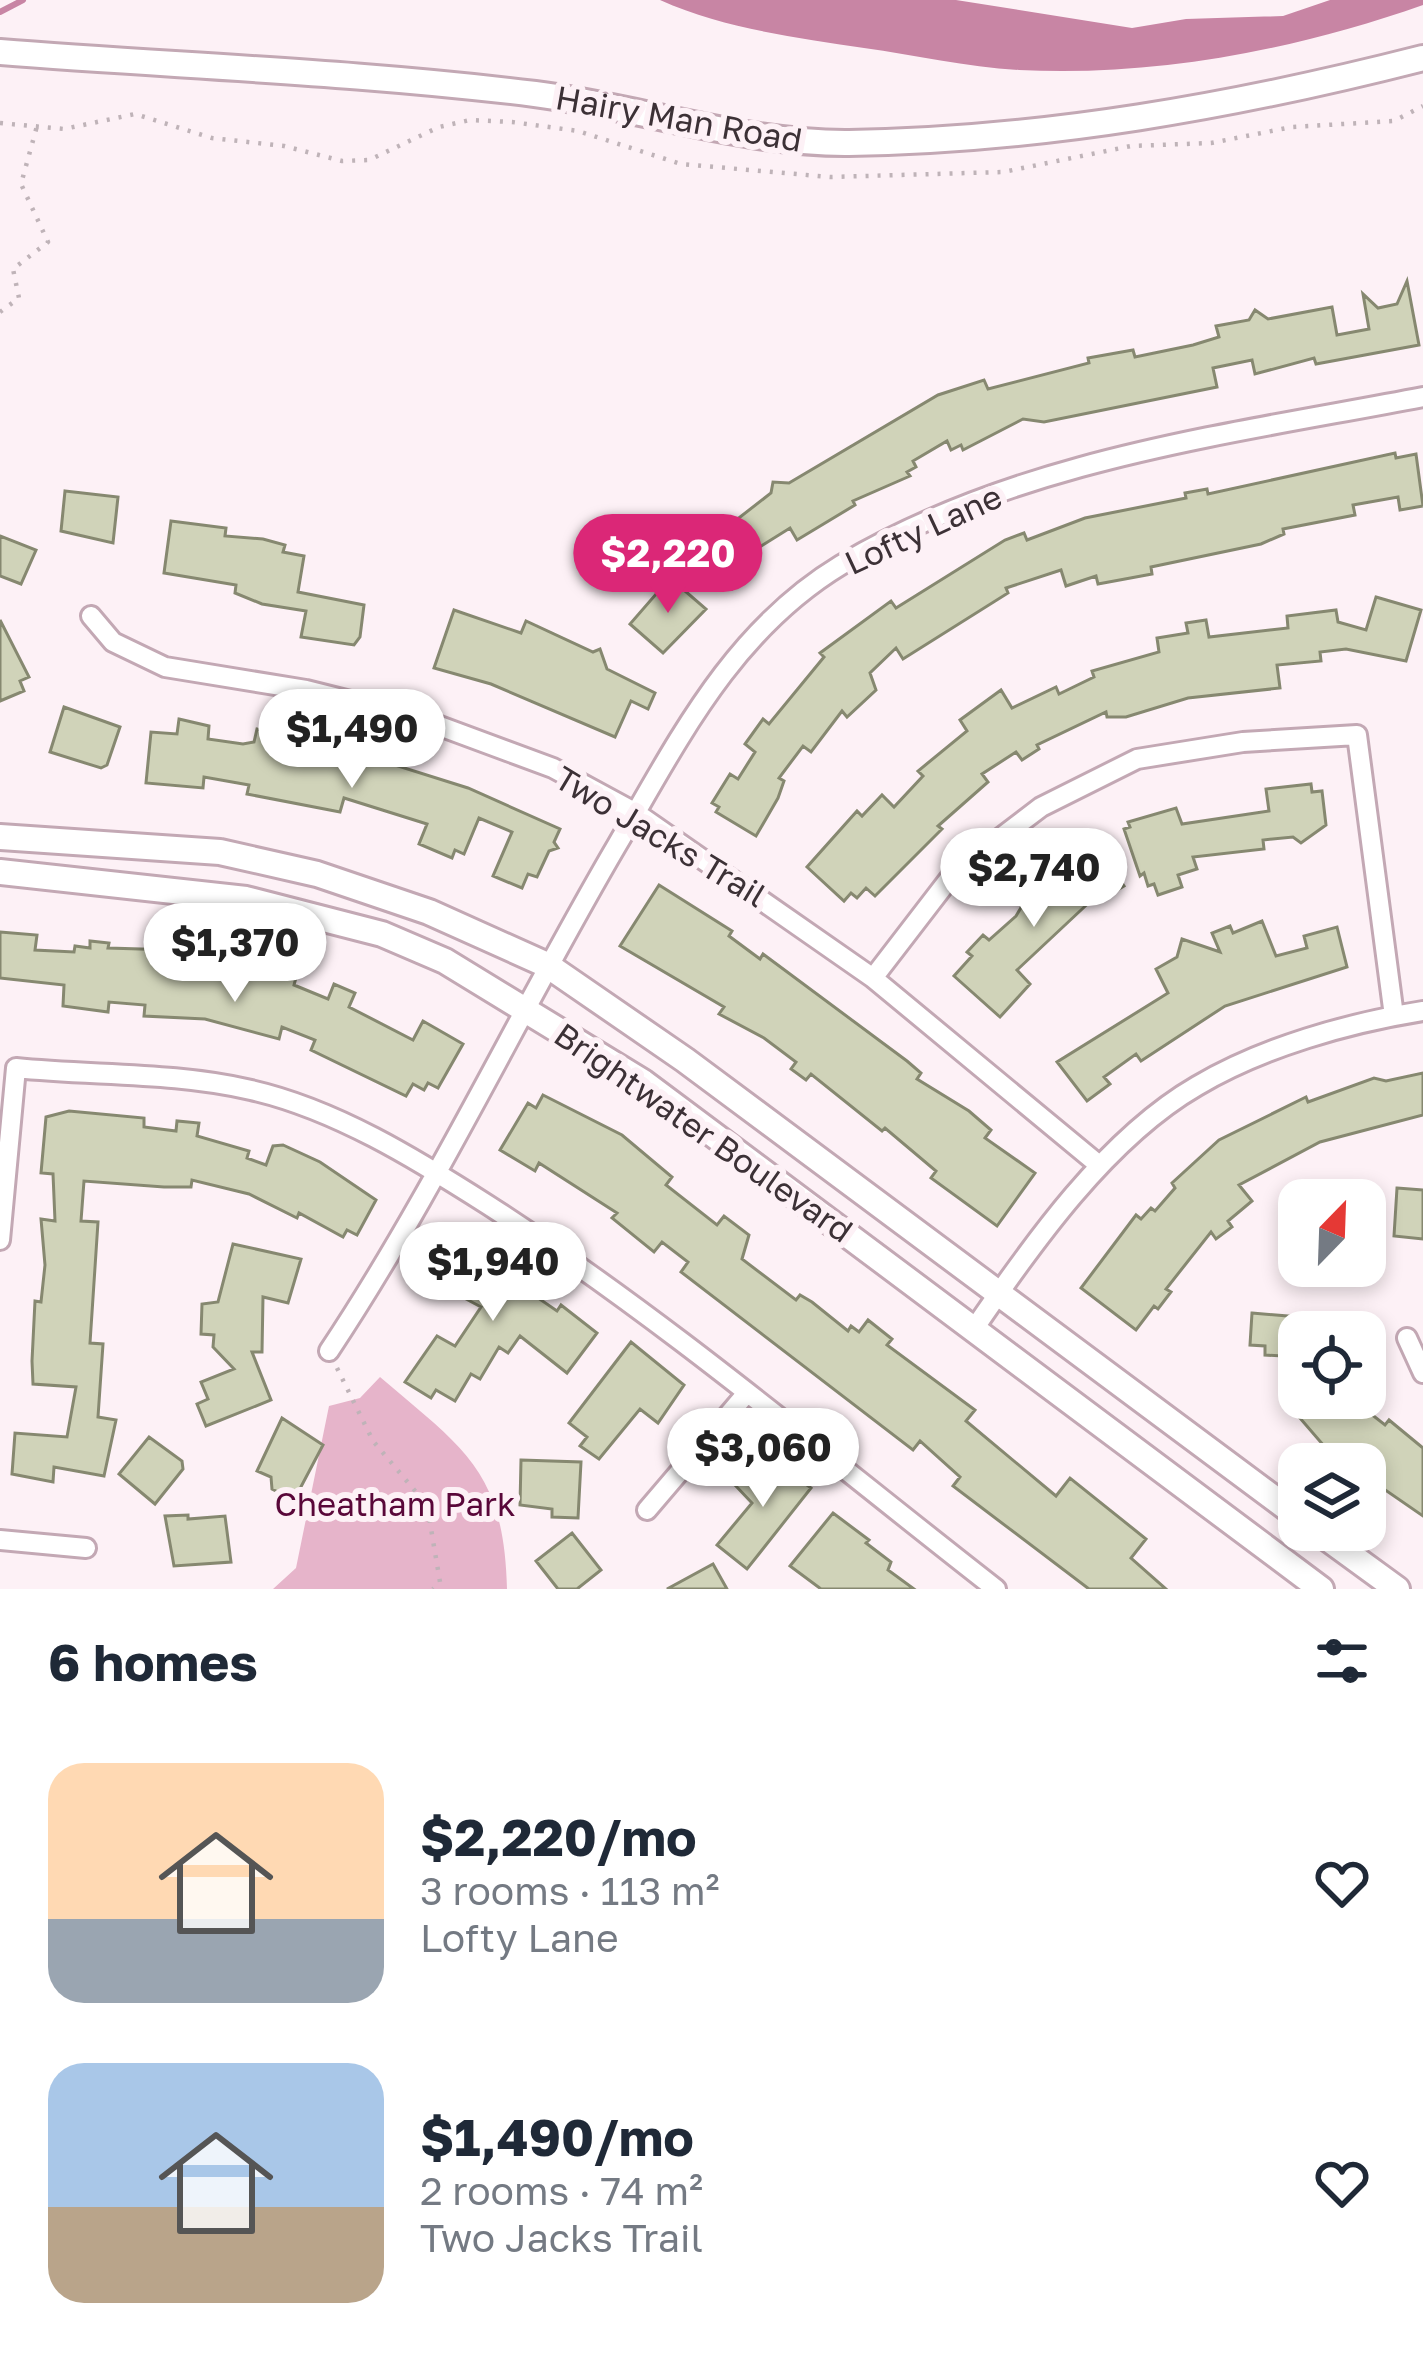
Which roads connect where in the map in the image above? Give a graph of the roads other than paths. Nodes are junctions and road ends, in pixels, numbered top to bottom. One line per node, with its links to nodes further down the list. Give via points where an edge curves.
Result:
1 (0, 52): 2 (street, Hairy Man Road, via 473,86 849,143 1128,122)
2 (1423, 58)
3 (1423, 397): 5 (street, Lofty Lane, via 1052,472 841,565 731,657)
4 (91, 616): 5 (street, Two Jacks Trail, via 113,642 165,667 306,689 418,718 553,768)
5 (636, 813): 10 (street, Lofty Lane); 11 (street, Two Jacks Trail)
6 (0, 825): 8 (street)
7 (0, 837): 8 (street, Brightwater Boulevard)
8 (38, 839): 10 (street, Brightwater Boulevard, via 220,852 317,874)
9 (0, 872): 12 (street, Brightwater Boulevard, via 246,899 382,934)
10 (547, 964): 12 (street, Lofty Lane); 18 (street, Brightwater Boulevard)
11 (873, 978): 14 (street, via 953,874 1041,807 1137,758 1357,735); 15 (street, Two Jacks Trail)
12 (524, 1005): 16 (street, Lofty Lane); 19 (street, Brightwater Boulevard, via 643,1082)
13 (1423, 1011): 14 (street)
14 (1394, 1016): 15 (street, via 1315,1036 1196,1086)
15 (1100, 1165): 18 (street)
16 (434, 1171): 17 (street, via 324,1114 253,1090 16,1067); 21 (street, Lofty Lane); 23 (street, via 566,1256)
17 (0, 1240)
18 (998, 1294): 19 (street); 24 (street, Brightwater Boulevard)
19 (974, 1329): 31 (street, Brightwater Boulevard)
20 (1407, 1338): 22 (street)
21 (329, 1351)
22 (1423, 1373)
23 (746, 1394): 25 (street); 30 (street)
24 (1278, 1501)
25 (647, 1510)
26 (0, 1540): 27 (street)
27 (86, 1547)
28 (1341, 1551): 29 (street)
29 (1380, 1584)
30 (996, 1589)
31 (1321, 1589)

